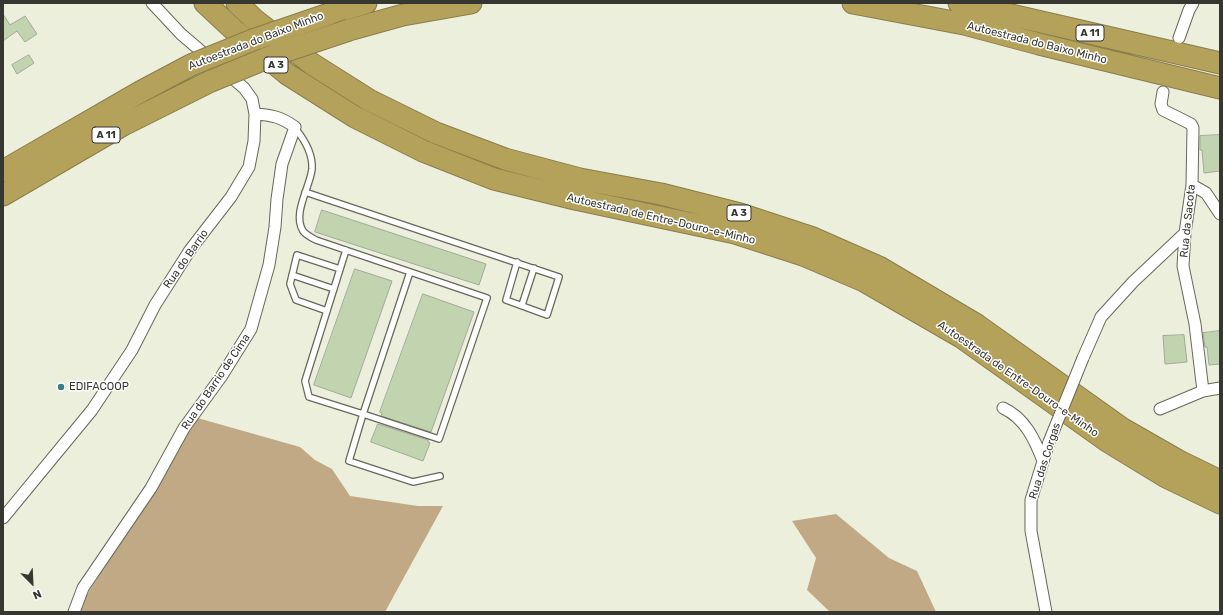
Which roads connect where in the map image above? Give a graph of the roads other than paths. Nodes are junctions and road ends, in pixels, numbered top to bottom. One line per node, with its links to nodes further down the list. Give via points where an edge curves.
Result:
1 (152, 3): 13 (street, Rua do Barrio, via 182,34 244,88 252,99)
2 (205, 3): 38 (highway, Autoestrada de Entre-Douro-e-Minho / A 3, via 286,74 355,117 423,151 494,179 735,233 803,255 864,281 961,337 1107,441 1166,477)
3 (237, 3): 37 (highway, Autoestrada de Entre-Douro-e-Minho / A 3, via 312,64 369,100 436,133 505,159 580,179 661,194 740,214 813,238 879,267 977,325 1123,429)
4 (366, 3): 15 (highway, Autoestrada do Baixo Minho / A 11, bridge, via 253,40 191,65)
5 (472, 3): 18 (highway, Autoestrada do Baixo Minho / A 11, bridge, via 403,15 349,30 277,54 211,81 122,126)
6 (853, 3): 11 (highway, Autoestrada do Baixo Minho / A 11, via 964,24)
7 (959, 3): 10 (highway, Autoestrada do Baixo Minho / A 11)
8 (1193, 3): 9 (street)
9 (1179, 38)
10 (1220, 63)
11 (1220, 88)
12 (1163, 92): 16 (street, Rua da Sacota, via 1163,110 1191,124 1193,128)
13 (255, 114): 14 (street, via 273,116 285,120); 39 (street, Rua do Barrio, via 254,141 249,167 231,197 190,250 155,305 132,350 92,410)
14 (294, 127): 17 (lane, via 303,137 310,153 312,169); 40 (street, Rua do Barrio de Cima, via 282,164 269,266 251,329 221,377 184,428 151,488 83,588)
15 (3, 171)
16 (1192, 185): 19 (street, via 1206,193); 20 (street, Rua da Sacota)
17 (305, 192): 21 (lane, via 299,218 304,232 316,240); 22 (lane)
18 (3, 195)
19 (1220, 214)
20 (1185, 233): 31 (street, Rua da Sacota, via 1183,266 1195,324); 35 (street, Rua das Corgas, bridge, via 1133,282 1102,317 1083,358)
21 (346, 250): 24 (lane); 25 (lane)
22 (517, 262): 23 (lane); 28 (lane, via 506,300)
23 (534, 268): 28 (lane); 28 (lane, via 559,277 547,314)
24 (340, 269): 26 (lane, via 297,255); 27 (lane)
25 (410, 272): 34 (lane); 34 (lane, via 487,298 440,439)
26 (292, 275): 27 (lane); 29 (lane, via 290,284 296,300)
27 (334, 289): 29 (lane)
28 (522, 306)
29 (327, 310): 34 (lane, via 305,381 309,397)
30 (1220, 388): 31 (street)
31 (1203, 391): 33 (street)
32 (1003, 408): 35 (street, via 1016,415 1026,427)
33 (1160, 409)
34 (363, 414): 36 (lane, via 349,461 413,482)
35 (1043, 462): 41 (street, Rua das Corgas, via 1031,500 1031,531)
36 (440, 476)
37 (1220, 481)
38 (1220, 503)
39 (3, 518)
40 (74, 612)
41 (1046, 612)

